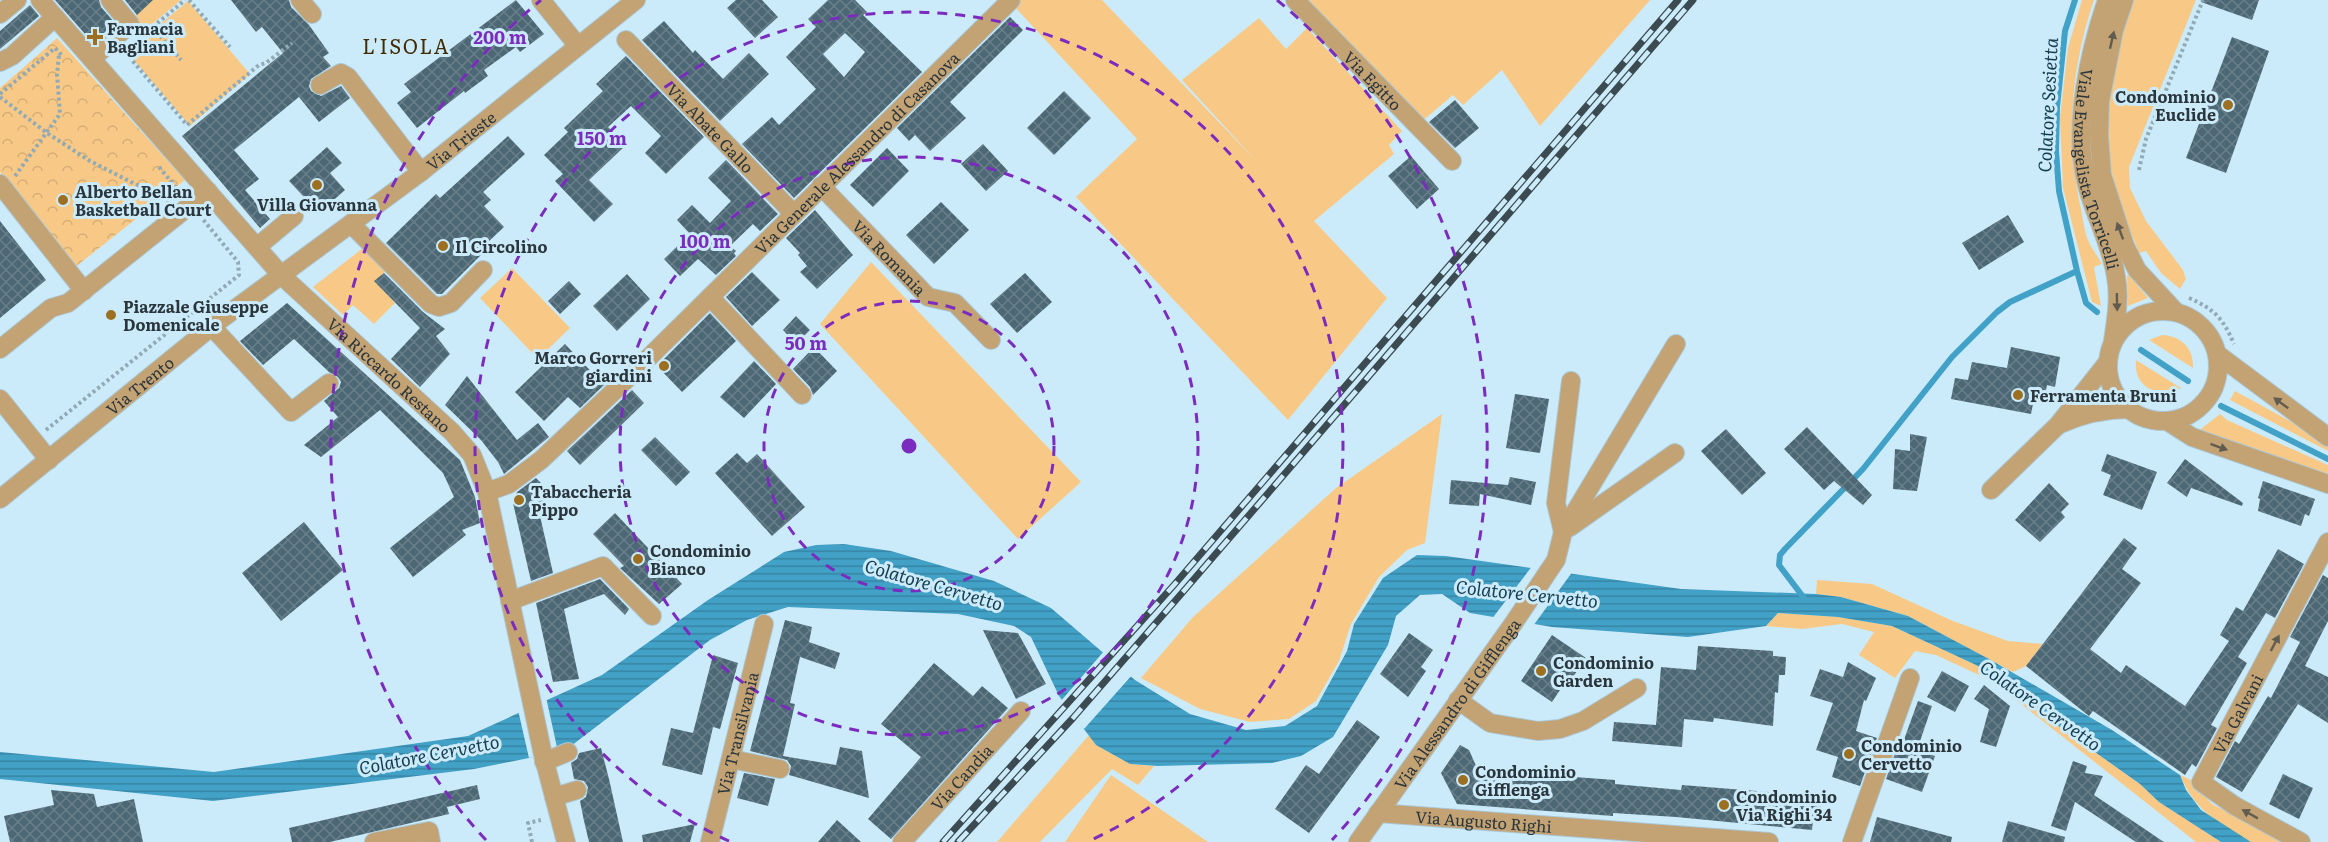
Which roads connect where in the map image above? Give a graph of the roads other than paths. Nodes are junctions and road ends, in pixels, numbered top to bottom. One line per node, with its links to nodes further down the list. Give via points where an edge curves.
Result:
1 (17, 0): 10 (street)
2 (40, 0): 11 (street, Via Riccardo Restano)
3 (110, 0): 14 (street, via 130,24)
4 (541, 0): 13 (street)
5 (636, 0): 13 (street, Via Trieste)
6 (1011, 0): 19 (street, Via Generale Alessandro di Casanova)
7 (1295, 0): 17 (street, Via Egitto)
8 (2107, 0): 33 (street, Viale Evangelista Torricelli, one-way to 33, via 2089,62 2082,138 2085,179 2117,277 2118,310)
9 (2124, 0): 30 (street, Viale Evangelista Torricelli, one-way to 9, via 2137,270 2102,175 2100,101 2111,41)
10 (0, 14)
11 (55, 17): 14 (street, Via Riccardo Restano); 15 (street)
12 (626, 40): 22 (street, Via Abate Gallo)
13 (578, 46): 18 (street, Via Trieste)
14 (92, 59): 21 (street, Via Riccardo Restano)
15 (0, 62)
16 (320, 85): 18 (street, via 341,73 348,77)
17 (1452, 161)
18 (421, 172): 24 (street, Via Trieste)
19 (821, 186): 22 (street, Via Generale Alessandro di Casanova); 32 (street, Via Romania, via 928,297 955,303)
20 (3, 188): 28 (street)
21 (208, 191): 25 (street, Via Riccardo Restano); 28 (street)
22 (794, 214): 29 (street, Via Generale Alessandro di Casanova)
23 (294, 216): 25 (street)
24 (352, 225): 26 (street, via 431,304 439,307 451,303); 27 (street, Via Trieste)
25 (257, 247): 27 (street, Via Riccardo Restano)
26 (483, 270)
27 (282, 276): 31 (street, Via Trento); 50 (street, Via Riccardo Restano, via 452,432 472,455)
28 (84, 291): 35 (street, via 68,303 51,308)
29 (710, 297): 40 (street); 50 (street, Via Generale Alessandro di Casanova, via 634,382 541,460 509,483)
30 (2176, 312): 33 (street, via 2158,310 2140,315 2124,326); 36 (street, via 2203,327)
31 (212, 327): 39 (street, via 291,412); 47 (street, Via Trento)
32 (991, 340)
33 (2113, 341): 37 (street)
34 (1676, 344): 52 (street)
35 (0, 349)
36 (2217, 354): 43 (street, via 2218,373 2201,406); 45 (street, one-way to 36)
37 (2107, 363): 42 (street, via 2116,396); 44 (street)
38 (1570, 381): 52 (street, via 1556,503)
39 (329, 383)
40 (802, 395)
41 (0, 399): 47 (street)
42 (2128, 409): 43 (street, via 2148,419); 44 (street, via 2080,415)
43 (2167, 421): 48 (street, one-way to 48, via 2192,437)
44 (2058, 425): 49 (street)
45 (2328, 437)
46 (1675, 453): 52 (street)
47 (49, 460): 51 (street, Via Trento)
48 (2328, 484)
49 (1991, 490)
50 (487, 492): 54 (street, Via Riccardo Restano)
51 (0, 499)
52 (1563, 532): 59 (street, Via Alessandro di Gifflenga, via 1556,561)
53 (2328, 542): 76 (street, Via Galvani, one-way to 53, via 2235,806 2201,782)
54 (510, 601): 55 (street, via 603,566); 62 (street, Via Riccardo Restano)
55 (652, 616)
56 (764, 624): 63 (street, Via Transilvania)
57 (1910, 678): 75 (street)
58 (1637, 688): 59 (street, via 1583,721 1538,731 1490,723)
59 (1458, 700): 67 (street, Via Alessandro di Gifflenga)
60 (1021, 711): 72 (street, Via Candia)
61 (568, 752): 62 (street)
62 (543, 759): 66 (street, Via Riccardo Restano)
63 (731, 759): 64 (street); 71 (street, Via Transilvania)
64 (780, 770)
65 (577, 790): 66 (street)
66 (554, 797): 70 (street, Via Riccardo Restano)
67 (1378, 813): 73 (street, Via Alessandro di Gifflenga); 74 (street, Via Augusto Righi, via 1536,817)
68 (374, 842): 69 (street, via 429,831)
69 (431, 842)
70 (566, 842)
71 (710, 842)
72 (902, 842)
73 (1358, 842)
74 (1769, 842)
75 (1852, 842)
76 (2301, 842)

